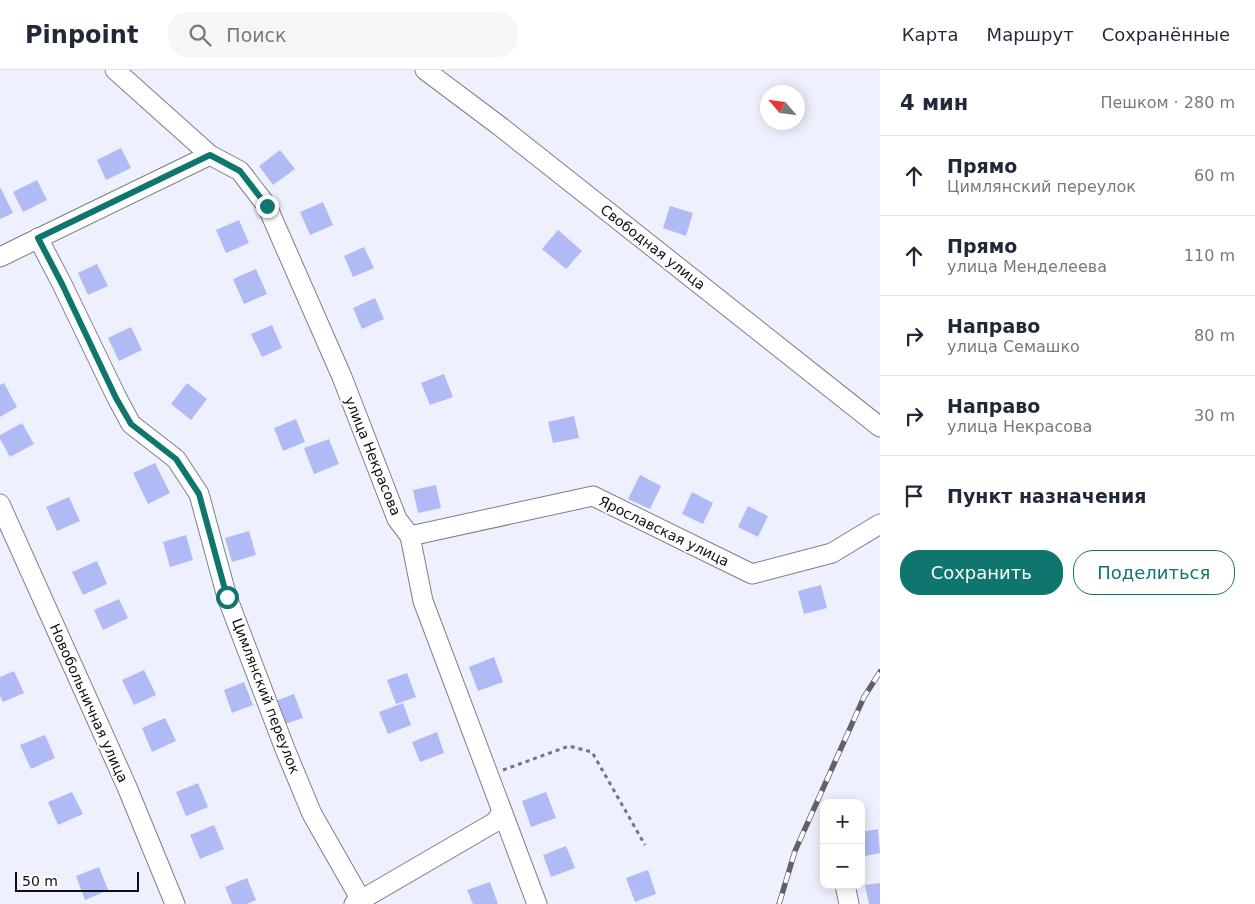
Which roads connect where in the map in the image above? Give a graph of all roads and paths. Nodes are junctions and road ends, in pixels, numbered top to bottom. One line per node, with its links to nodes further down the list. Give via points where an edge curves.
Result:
1 (115, 70): 3 (street, улица Некрасова)
2 (425, 70): 6 (street, Свободная улица)
3 (210, 155): 4 (street); 9 (street, улица Некрасова, via 240,171 267,206 342,377 397,519)
4 (38, 238): 5 (street); 14 (street, Цимлянский переулок, via 131,424 176,459 199,494 227,597 312,814)
5 (0, 257)
6 (880, 427)
7 (0, 504): 15 (street, Новобольничная улица, via 123,778)
8 (880, 524): 9 (street, Ярославская улица, via 832,553 752,574 593,496)
9 (410, 536): 10 (street, улица Некрасова, via 423,601)
10 (488, 775): 11 (street, улица Некрасова); 12 (path, via 569,746 592,752)
11 (502, 812): 14 (street, via 495,822); 16 (street, улица Некрасова)
12 (645, 845)
13 (846, 889): 17 (street)
14 (357, 902)
15 (175, 904)
16 (537, 904)
17 (849, 904)

